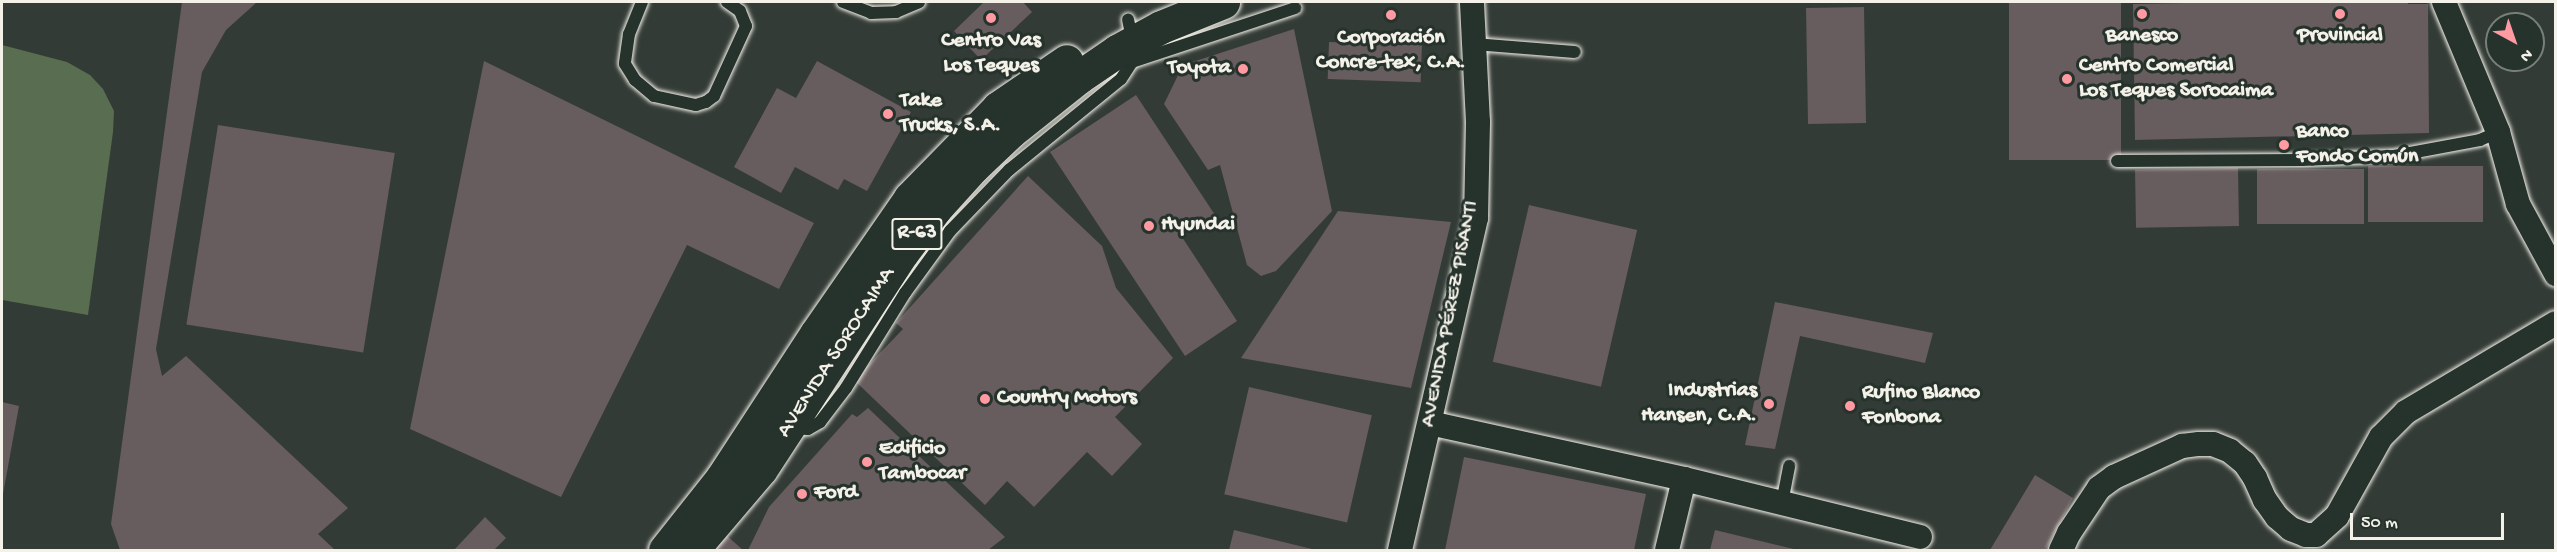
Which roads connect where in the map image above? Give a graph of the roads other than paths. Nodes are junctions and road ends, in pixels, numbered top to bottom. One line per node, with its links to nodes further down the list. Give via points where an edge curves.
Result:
1 (642, 2): 2 (lane, via 629,34 625,64 634,80 654,96 696,105 714,96 746,26 740,11)
2 (727, 2)
3 (843, 2): 4 (lane, via 871,13 896,12)
4 (919, 2)
5 (1170, 2): 10 (main road, AVENIDA SOROCAIMA / R-63)
6 (1223, 2): 10 (main road, AVENIDA SOROCAIMA / R-63)
7 (1472, 2): 11 (street, AVENIDA PÉREZ PISANTI)
8 (2444, 2): 13 (street)
9 (1295, 8): 10 (lane)
10 (1131, 42): 22 (main road, AVENIDA SOROCAIMA / R-63, via 998,108 910,198 722,478); 23 (main road, AVENIDA SOROCAIMA / R-63, via 1011,131 935,209 761,469)
11 (1474, 44): 12 (lane); 17 (street, AVENIDA PÉREZ PISANTI, via 1478,122 1476,218)
12 (1575, 52)
13 (2498, 132): 14 (lane, via 2480,140 2394,156); 15 (street, via 2518,204)
14 (2117, 161)
15 (2556, 274)
16 (2556, 323): 26 (street, via 2406,412 2381,437 2337,516 2316,535 2291,529 2277,517 2245,463 2230,451 2213,444 2199,444 2182,446 2114,477 2099,488)
17 (1430, 423): 19 (street); 24 (street, AVENIDA PÉREZ PISANTI)
18 (1789, 466): 20 (lane)
19 (1684, 479): 20 (street); 25 (street)
20 (1782, 503): 21 (street)
21 (1920, 537)
22 (665, 550)
23 (692, 550)
24 (1400, 550)
25 (1667, 550)
26 (2061, 550)

